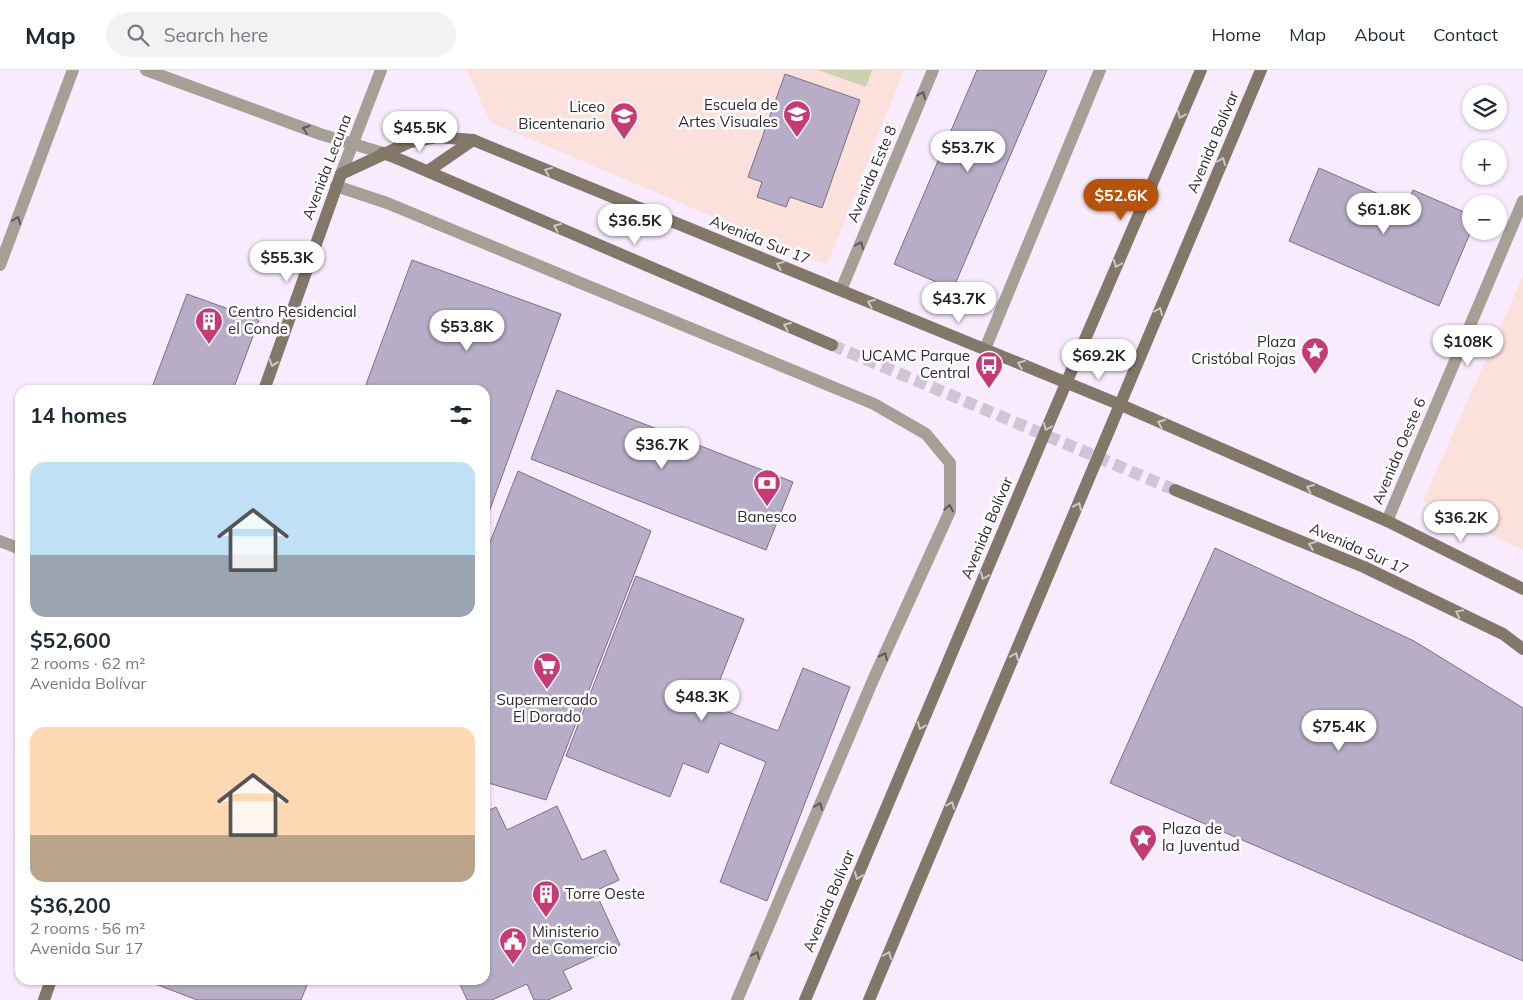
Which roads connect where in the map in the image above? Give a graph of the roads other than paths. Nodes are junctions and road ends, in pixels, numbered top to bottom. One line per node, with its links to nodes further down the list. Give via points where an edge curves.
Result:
1 (73, 70): 14 (street, one-way to 1)
2 (146, 70): 9 (street, one-way to 2)
3 (381, 70): 9 (street, Avenida Lecuna)
4 (933, 70): 15 (street, Avenida Este 8, one-way to 4)
5 (1100, 70): 17 (street)
6 (1201, 70): 18 (main road, Avenida Bolívar, one-way to 18)
7 (1261, 70): 20 (main road, Avenida Bolívar, one-way to 7)
8 (473, 140): 10 (main road, Avenida Sur 17, via 437,138 410,142); 11 (main road); 15 (main road, Avenida Sur 17, one-way to 8)
9 (352, 144): 10 (street); 12 (street, Avenida Lecuna)
10 (383, 153): 11 (main road); 12 (main road, Avenida Sur 17)
11 (428, 171): 16 (main road, one-way to 11)
12 (338, 180): 19 (main road, Avenida Lecuna, one-way to 19); 29 (street, one-way to 12, via 869,689 950,511 950,463 926,434 874,404)
13 (1523, 201): 22 (street, Avenida Oeste 6)
14 (0, 265)
15 (841, 290): 17 (main road, Avenida Sur 17, one-way to 15)
16 (832, 345)
17 (984, 350): 18 (main road, Avenida Sur 17, one-way to 17)
18 (1067, 382): 20 (main road, Avenida Sur 17); 30 (main road, Avenida Bolívar, one-way to 30)
19 (266, 385)
20 (1121, 405): 22 (main road, Avenida Sur 17, one-way to 20); 31 (main road, Avenida Bolívar, one-way to 20)
21 (1175, 490): 26 (main road, Avenida Sur 17, one-way to 21, via 1503,634 1364,567)
22 (1387, 521): 25 (main road, Avenida Sur 17)
23 (0, 542): 24 (street)
24 (15, 548)
25 (1523, 589)
26 (1523, 649)
27 (50, 985): 28 (main road)
28 (44, 1000)
29 (736, 1000)
30 (805, 1000)
31 (869, 1000)

